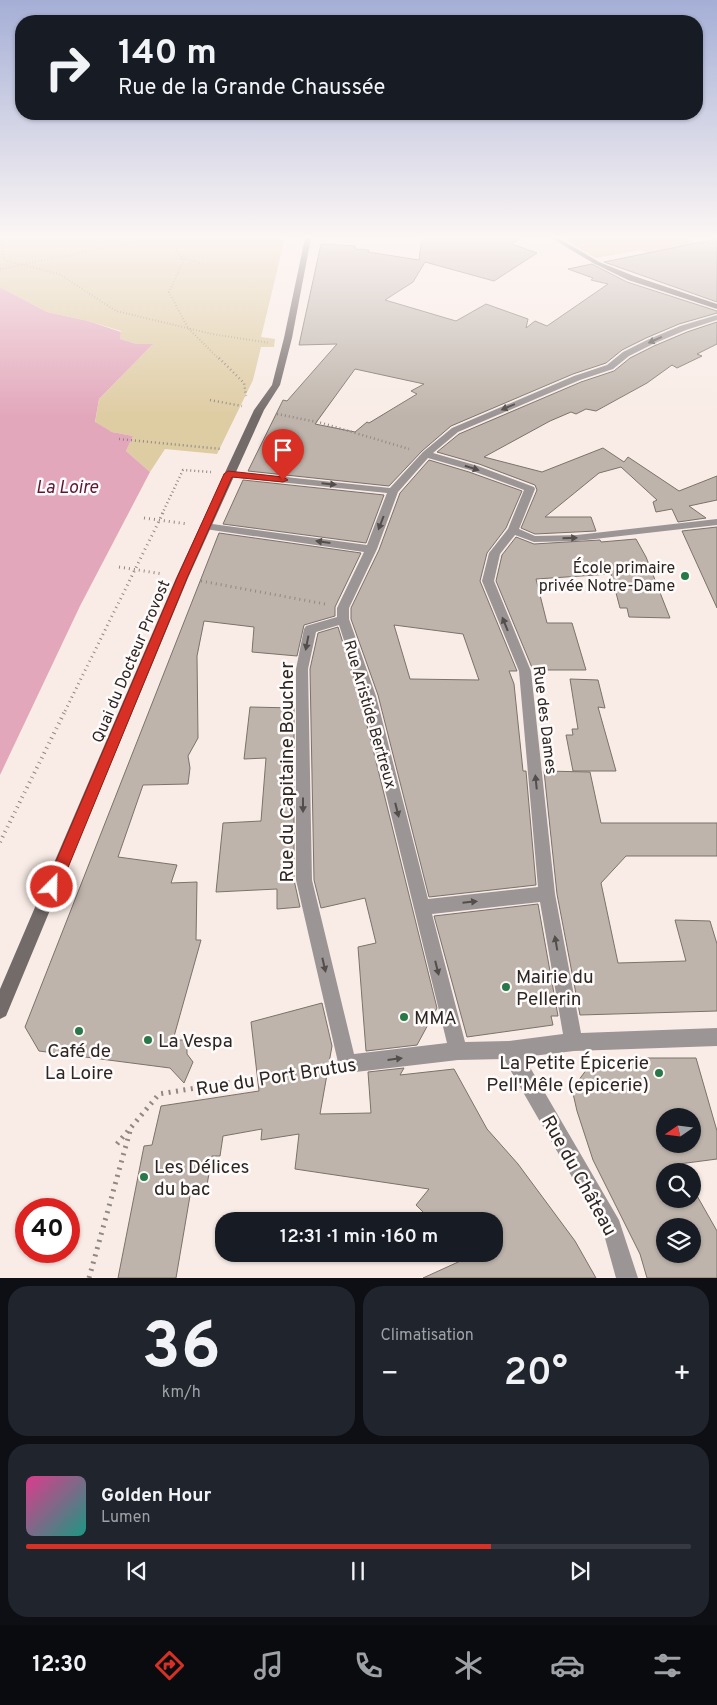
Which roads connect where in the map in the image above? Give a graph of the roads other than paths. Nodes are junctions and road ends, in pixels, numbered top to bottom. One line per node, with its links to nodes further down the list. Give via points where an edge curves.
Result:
1 (296, 298): 6 (street, Quai du Docteur Provost, via 276,385 254,409)
2 (689, 298): 3 (street)
3 (717, 307)
4 (717, 318): 5 (street, one-way to 5, via 650,342 626,354 610,367 455,430)
5 (426, 454): 7 (street); 10 (street, Rue des Dames, one-way to 10, via 530,489)
6 (228, 474): 7 (street, one-way to 7); 9 (street, Quai du Docteur Provost)
7 (393, 491): 11 (street, one-way to 11)
8 (717, 522): 10 (street, one-way to 8, via 534,539 576,538)
9 (205, 526): 11 (street, one-way to 9); 15 (street, Quai du Docteur Provost)
10 (514, 530): 13 (street, Rue des Dames, one-way to 10, via 525,671 488,581 495,553)
11 (371, 549): 12 (street)
12 (343, 613): 14 (street, Rue Aristide Bertreux, one-way to 14, via 369,696); 20 (street, Rue du Capitaine Boucher, one-way to 20, via 310,629 302,669 304,880)
13 (547, 894): 14 (street, one-way to 13); 17 (street, Rue des Dames, one-way to 13)
14 (421, 907): 19 (street, Rue Aristide Bertreux, one-way to 19)
15 (0, 1010)
16 (717, 1037): 17 (street)
17 (574, 1042): 18 (street)
18 (509, 1050): 19 (street); 21 (street, Rue du Château, via 612,1227)
19 (458, 1051): 20 (street, Rue du Port Brutus, one-way to 19)
20 (347, 1064)
21 (627, 1278)

